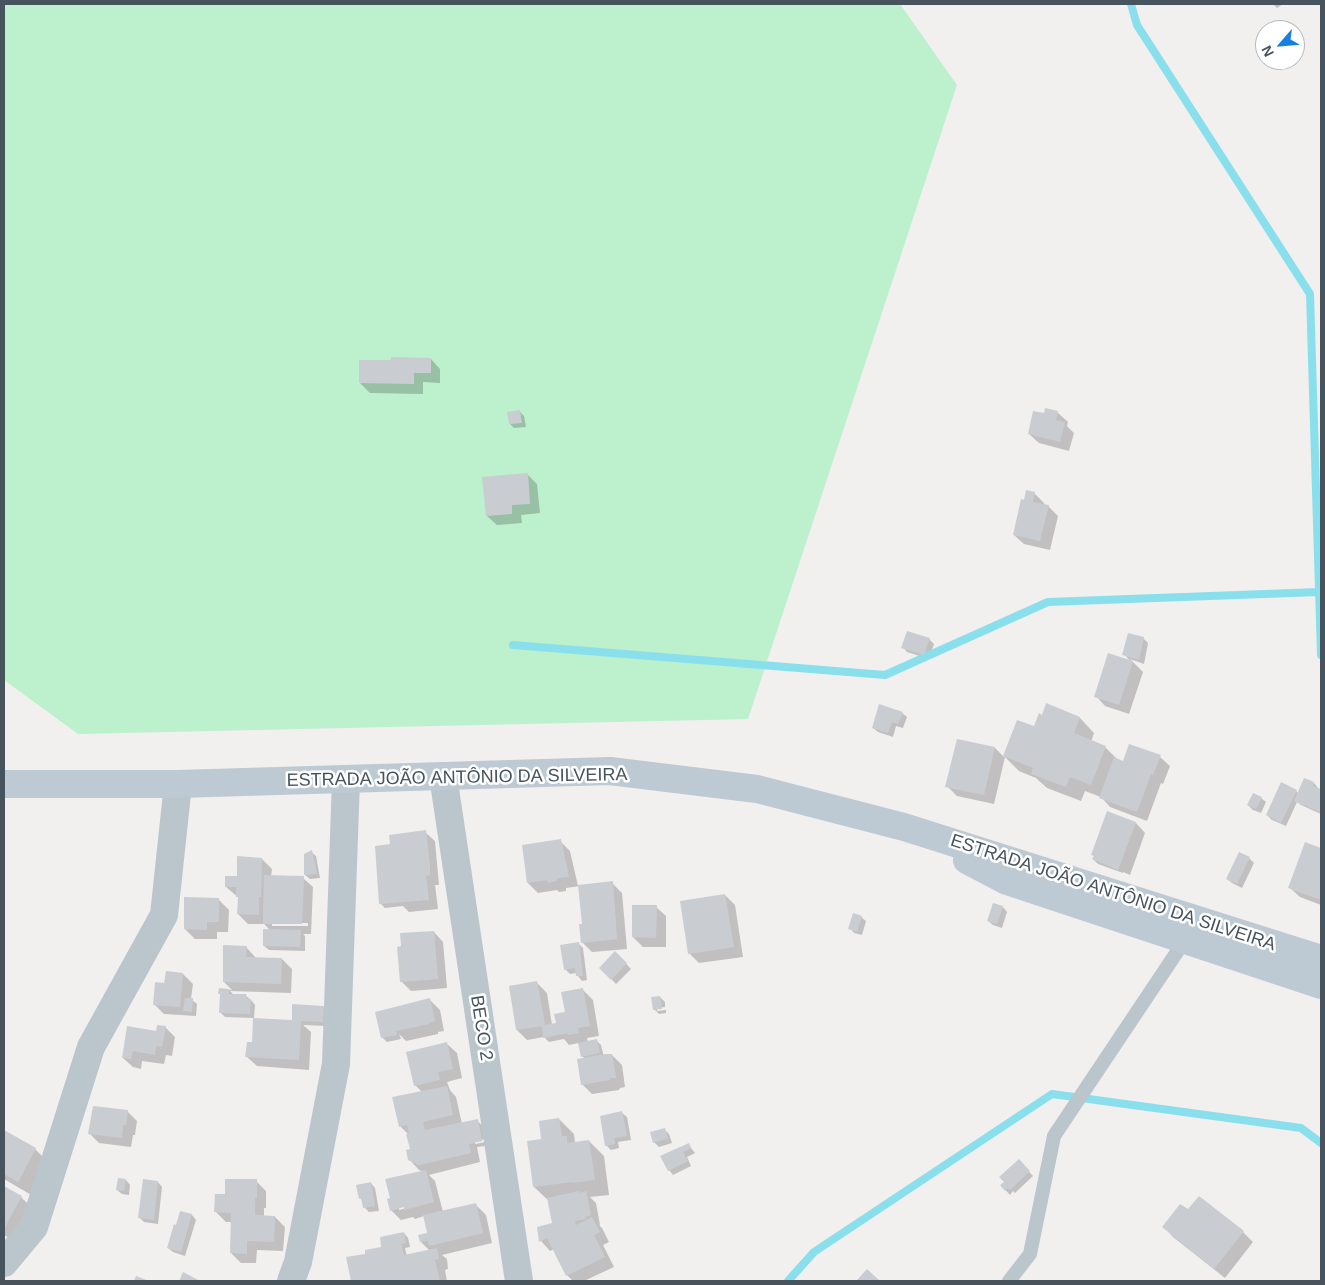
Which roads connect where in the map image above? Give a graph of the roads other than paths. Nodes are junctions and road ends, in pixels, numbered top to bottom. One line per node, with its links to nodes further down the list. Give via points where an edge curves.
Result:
1 (442, 776): 2 (main road, ESTRADA JOÃO ANTÔNIO DA SILVEIRA); 5 (main road, ESTRADA JOÃO ANTÔNIO DA SILVEIRA, via 610,772 757,789); 11 (street, BECO 2)
2 (346, 780): 4 (main road, ESTRADA JOÃO ANTÔNIO DA SILVEIRA); 10 (street, via 336,1064 298,1262)
3 (4, 784): 4 (main road, ESTRADA JOÃO ANTÔNIO DA SILVEIRA)
4 (178, 784): 9 (street, via 164,914 91,1047 34,1226)
5 (904, 827): 6 (main road, ESTRADA JOÃO ANTÔNIO DA SILVEIRA, via 1007,881); 7 (main road, ESTRADA JOÃO ANTÔNIO DA SILVEIRA)
6 (1185, 940): 8 (main road, ESTRADA JOÃO ANTÔNIO DA SILVEIRA); 12 (lane, via 1054,1136 1030,1254)
7 (1321, 959)
8 (1321, 985)
9 (4, 1263)
10 (291, 1281)
11 (519, 1281)
12 (1009, 1281)

